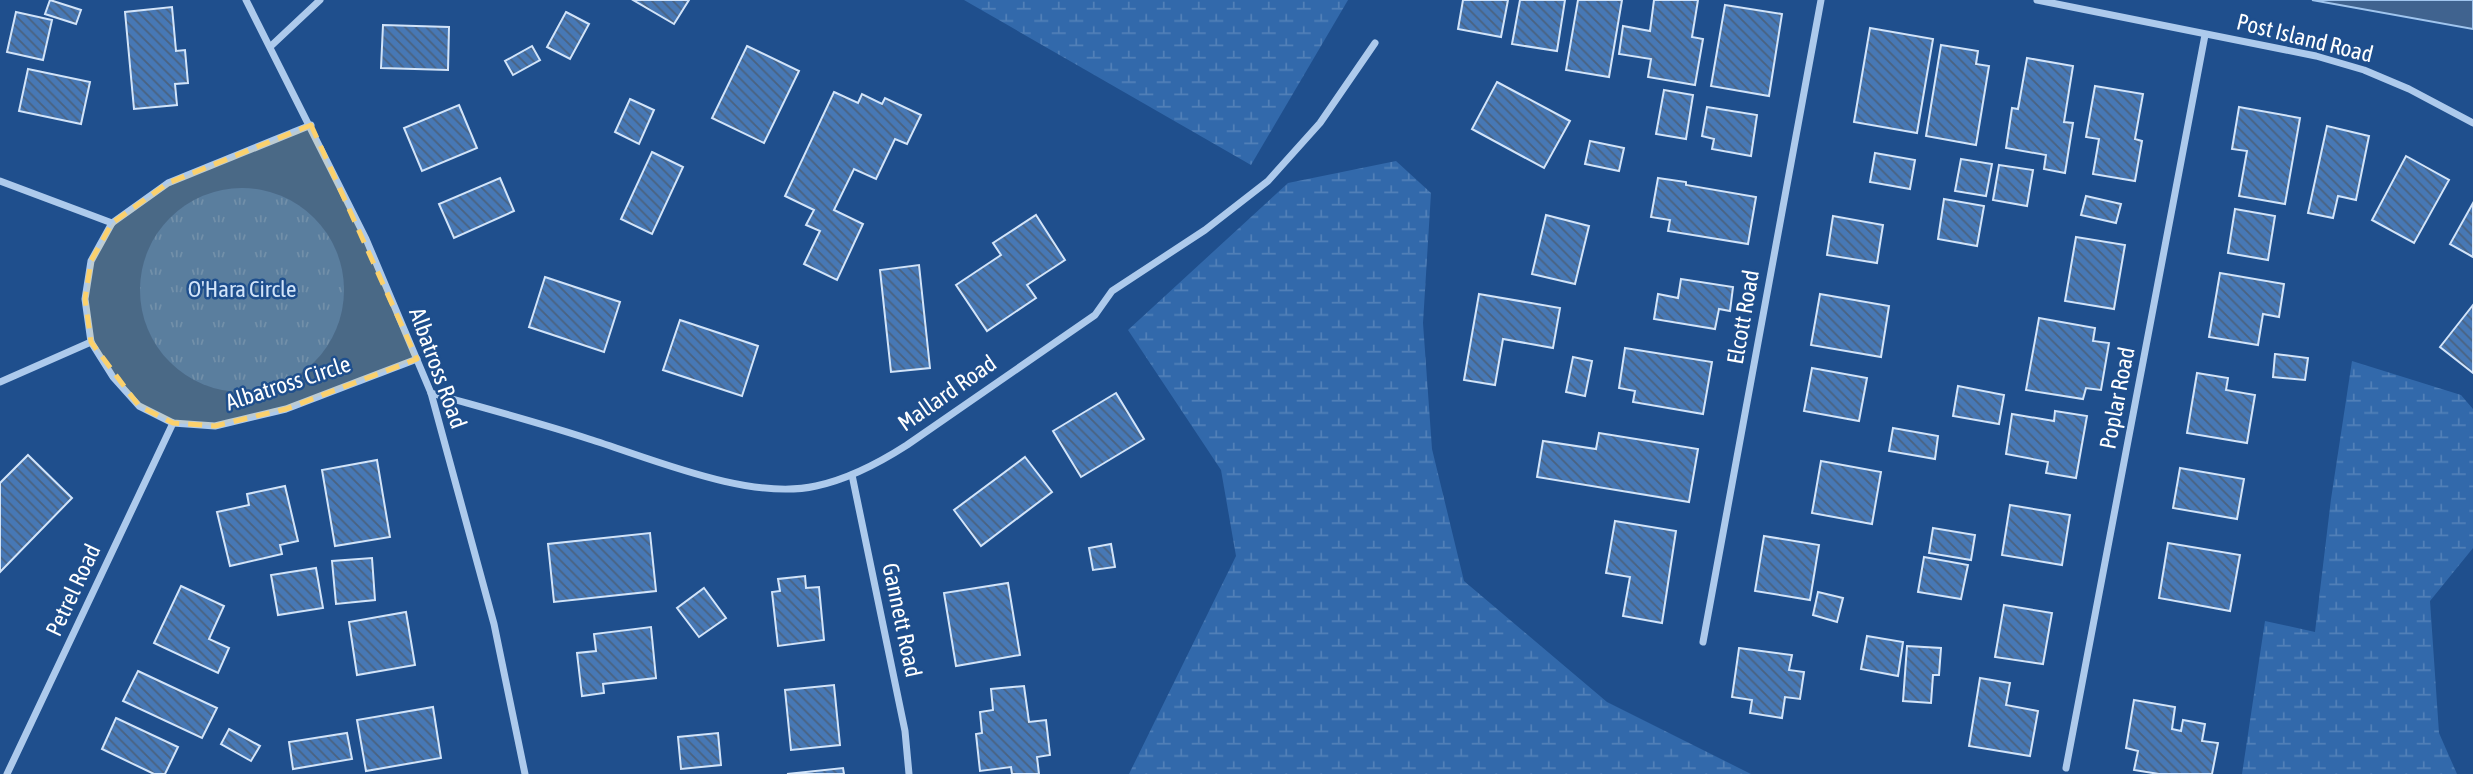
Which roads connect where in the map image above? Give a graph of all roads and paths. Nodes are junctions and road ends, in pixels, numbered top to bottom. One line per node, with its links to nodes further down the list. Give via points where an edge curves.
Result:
1 (247, 0): 7 (street, Albatross Road)
2 (320, 0): 7 (street)
3 (1821, 0): 18 (street, Elcott Road)
4 (2037, 0): 5 (street, Post Island Road)
5 (2205, 35): 8 (street, Post Island Road, via 2364,70); 19 (street, Poplar Road)
6 (1375, 43): 17 (street, Mallard Road, via 1320,122 1268,181 1205,230 1112,291 1095,314 907,445)
7 (271, 46): 9 (street, Albatross Road)
8 (2473, 123)
9 (311, 125): 11 (street, Albatross Circle, via 168,183); 13 (street, Albatross Road)
10 (0, 181): 11 (street)
11 (112, 223): 12 (street, Albatross Circle, via 91,261 85,299)
12 (91, 342): 14 (street); 16 (street, Albatross Circle, via 139,406)
13 (417, 359): 15 (street, Albatross Road); 16 (street, Albatross Circle, via 286,410 215,426)
14 (0, 382)
15 (431, 393): 17 (street, Mallard Road, via 717,479 766,488 815,486); 21 (street, Albatross Road, via 494,624)
16 (173, 423): 20 (street, Petrel Road)
17 (852, 475): 22 (street, Gannett Road, via 905,731)
18 (1703, 642)
19 (2066, 768)
20 (7, 774)
21 (525, 774)
22 (909, 774)

